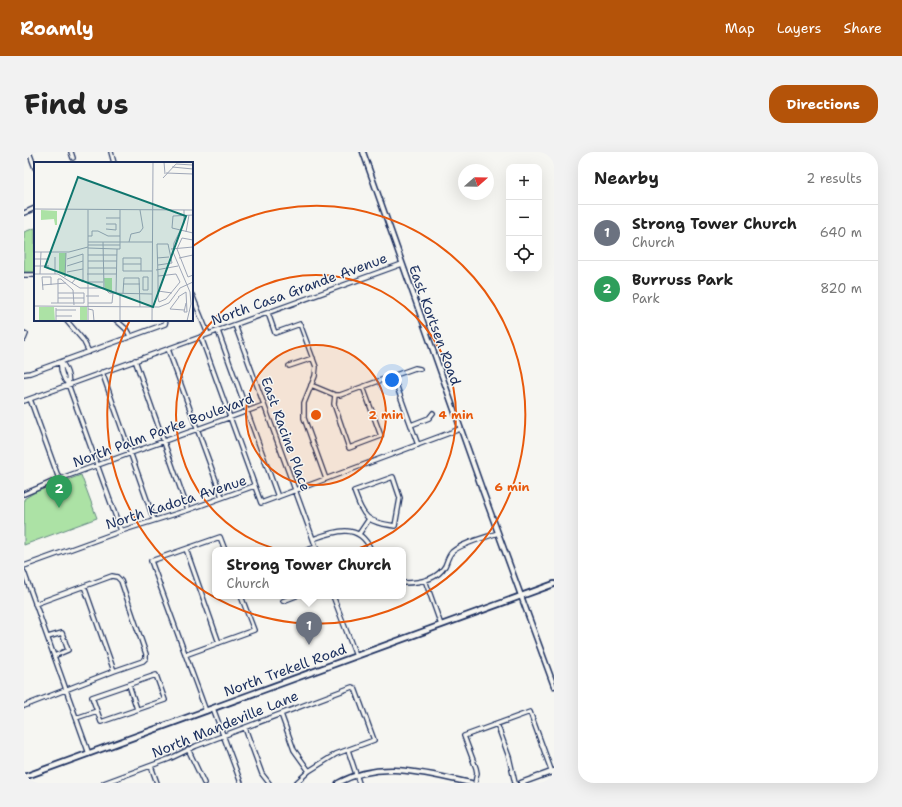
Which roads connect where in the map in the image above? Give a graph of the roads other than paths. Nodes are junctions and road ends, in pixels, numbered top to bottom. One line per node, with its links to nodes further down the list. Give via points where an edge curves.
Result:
1 (29, 152): 7 (street)
2 (71, 152): 5 (street)
3 (111, 152): 6 (street)
4 (363, 152): 10 (street, East Kortsen Road)
5 (73, 158)
6 (114, 162)
7 (34, 165)
8 (34, 208): 9 (street)
9 (24, 212)
10 (402, 264): 12 (street, North Casa Grande Avenue); 45 (street, East Kortsen Road)
11 (193, 297): 19 (street)
12 (268, 313): 16 (street, North Casa Grande Avenue); 25 (street, via 275,333 300,324)
13 (67, 321): 24 (street, via 83,340)
14 (117, 321): 20 (street)
15 (166, 322): 20 (street)
16 (235, 325): 17 (street, North Casa Grande Avenue); 39 (street, East Racine Place)
17 (218, 331): 19 (street, North Casa Grande Avenue); 40 (street)
18 (24, 333): 22 (street)
19 (208, 334): 21 (street, North Casa Grande Avenue)
20 (130, 336): 24 (street)
21 (201, 337): 23 (street, North Casa Grande Avenue); 42 (street)
22 (24, 339)
23 (168, 349): 26 (street, North Casa Grande Avenue); 44 (street)
24 (89, 352): 27 (street)
25 (313, 358): 28 (street); 34 (street, via 316,372)
26 (135, 360): 30 (street, North Casa Grande Avenue); 46 (street)
27 (61, 362): 31 (street); 33 (street)
28 (289, 366)
29 (420, 369): 32 (street, via 415,368)
30 (102, 372): 33 (street, North Casa Grande Avenue); 48 (street)
31 (24, 374)
32 (393, 376): 35 (street); 43 (street)
33 (68, 384): 37 (street, North Casa Grande Avenue); 49 (street)
34 (311, 385): 36 (street); 51 (street, via 304,403 304,418)
35 (363, 387): 36 (street); 36 (street, via 381,436 350,448 334,404)
36 (335, 395)
37 (30, 399): 38 (street, North Casa Grande Avenue); 50 (street)
38 (24, 401)
39 (264, 405): 40 (street, North Palm Parke Boulevard); 53 (street, East Racine Place)
40 (247, 411): 42 (street, North Palm Parke Boulevard); 56 (street)
41 (433, 413): 43 (street, via 429,418)
42 (230, 417): 44 (street, North Palm Parke Boulevard); 52 (street)
43 (411, 425): 47 (street)
44 (197, 429): 46 (street, North Palm Parke Boulevard); 55 (street)
45 (460, 429): 47 (street, North Kadota Avenue); 61 (street, East Kortsen Road)
46 (164, 442): 48 (street, North Palm Parke Boulevard); 57 (street)
47 (418, 445): 51 (street, North Kadota Avenue)
48 (131, 453): 49 (street, North Palm Parke Boulevard); 59 (street)
49 (97, 465): 50 (street, North Palm Parke Boulevard); 60 (street)
50 (59, 479): 54 (street, North Palm Parke Boulevard)
51 (326, 479): 53 (street, North Kadota Avenue)
52 (254, 486): 55 (street, North Kadota Avenue); 56 (street, North Kadota Avenue, via 261,503)
53 (295, 491): 56 (street, North Kadota Avenue); 63 (street, East Racine Place)
54 (24, 493)
55 (222, 497): 57 (street, North Kadota Avenue)
56 (278, 497)
57 (188, 510): 59 (street, North Kadota Avenue)
58 (369, 519): 58 (street, via 379,524 395,526 400,498 393,477 354,491 362,512); 62 (street)
59 (154, 520): 60 (street, North Kadota Avenue)
60 (121, 531): 68 (street, North Kadota Avenue)
61 (498, 533): 70 (street, via 457,549 450,554 436,576); 76 (street, East Kortsen Road)
62 (359, 534): 63 (street, via 338,531); 66 (street)
63 (313, 539): 65 (street, East Racine Place)
64 (224, 547): 67 (street, via 220,536)
65 (316, 547)
66 (369, 547)
67 (186, 549): 84 (street); 85 (street, via 151,562)
68 (24, 566)
69 (24, 572): 74 (street)
70 (425, 580): 71 (street); 82 (street)
71 (406, 583)
72 (554, 584): 76 (main road, North Trekell Road)
73 (84, 586): 81 (street); 88 (street); 88 (street, via 112,576 121,581 146,658)
74 (29, 587): 75 (street); 81 (street)
75 (24, 588)
76 (521, 595): 82 (main road, North Trekell Road); 90 (street, East Kortsen Road)
77 (242, 599): 84 (street, via 254,630)
78 (288, 599): 80 (street)
79 (334, 599): 87 (street)
80 (283, 601)
81 (35, 604): 83 (street)
82 (441, 625): 87 (main road, North Trekell Road)
83 (48, 637): 86 (street); 86 (street, via 62,633 68,650)
84 (219, 642): 85 (street)
85 (185, 655): 96 (street)
86 (54, 656): 91 (street)
87 (356, 656): 93 (main road, North Trekell Road)
88 (114, 671): 91 (street)
89 (129, 685): 94 (street); 94 (street, via 156,675 165,700); 95 (street, via 92,697)
90 (554, 686)
91 (66, 690): 92 (street); 98 (street)
92 (24, 706)
93 (213, 708): 96 (main road, North Trekell Road); 101 (street)
94 (137, 709): 95 (street, via 101,722)
95 (97, 711): 98 (street)
96 (206, 711): 104 (main road, North Trekell Road)
97 (280, 714): 100 (street, North Mandeville Lane); 103 (street, North Mandeville Lane, via 355,688 374,740); 106 (street, via 294,750)
98 (76, 718): 104 (street)
99 (497, 724): 107 (street, via 530,712); 121 (street, via 464,736 476,768); 122 (street)
100 (245, 728): 101 (street, North Mandeville Lane); 116 (street, via 262,774)
101 (223, 736): 102 (street, North Mandeville Lane); 115 (street)
102 (188, 749): 105 (street, North Mandeville Lane); 114 (street)
103 (348, 750): 106 (street, via 336,754); 108 (street)
104 (89, 754): 109 (main road, North Trekell Road)
105 (151, 766): 111 (street, North Mandeville Lane); 113 (street)
106 (309, 771): 117 (street)
107 (553, 772): 110 (street); 123 (street)
108 (356, 776): 118 (street); 119 (street); 120 (street, via 389,769)
109 (24, 777)
110 (554, 778)
111 (114, 781): 112 (street, North Mandeville Lane)
112 (104, 783)
113 (157, 783)
114 (204, 783)
115 (240, 783)
116 (269, 783)
117 (296, 783)
118 (338, 783)
119 (359, 783)
120 (471, 783)
121 (475, 783)
122 (515, 783)
123 (521, 783)

